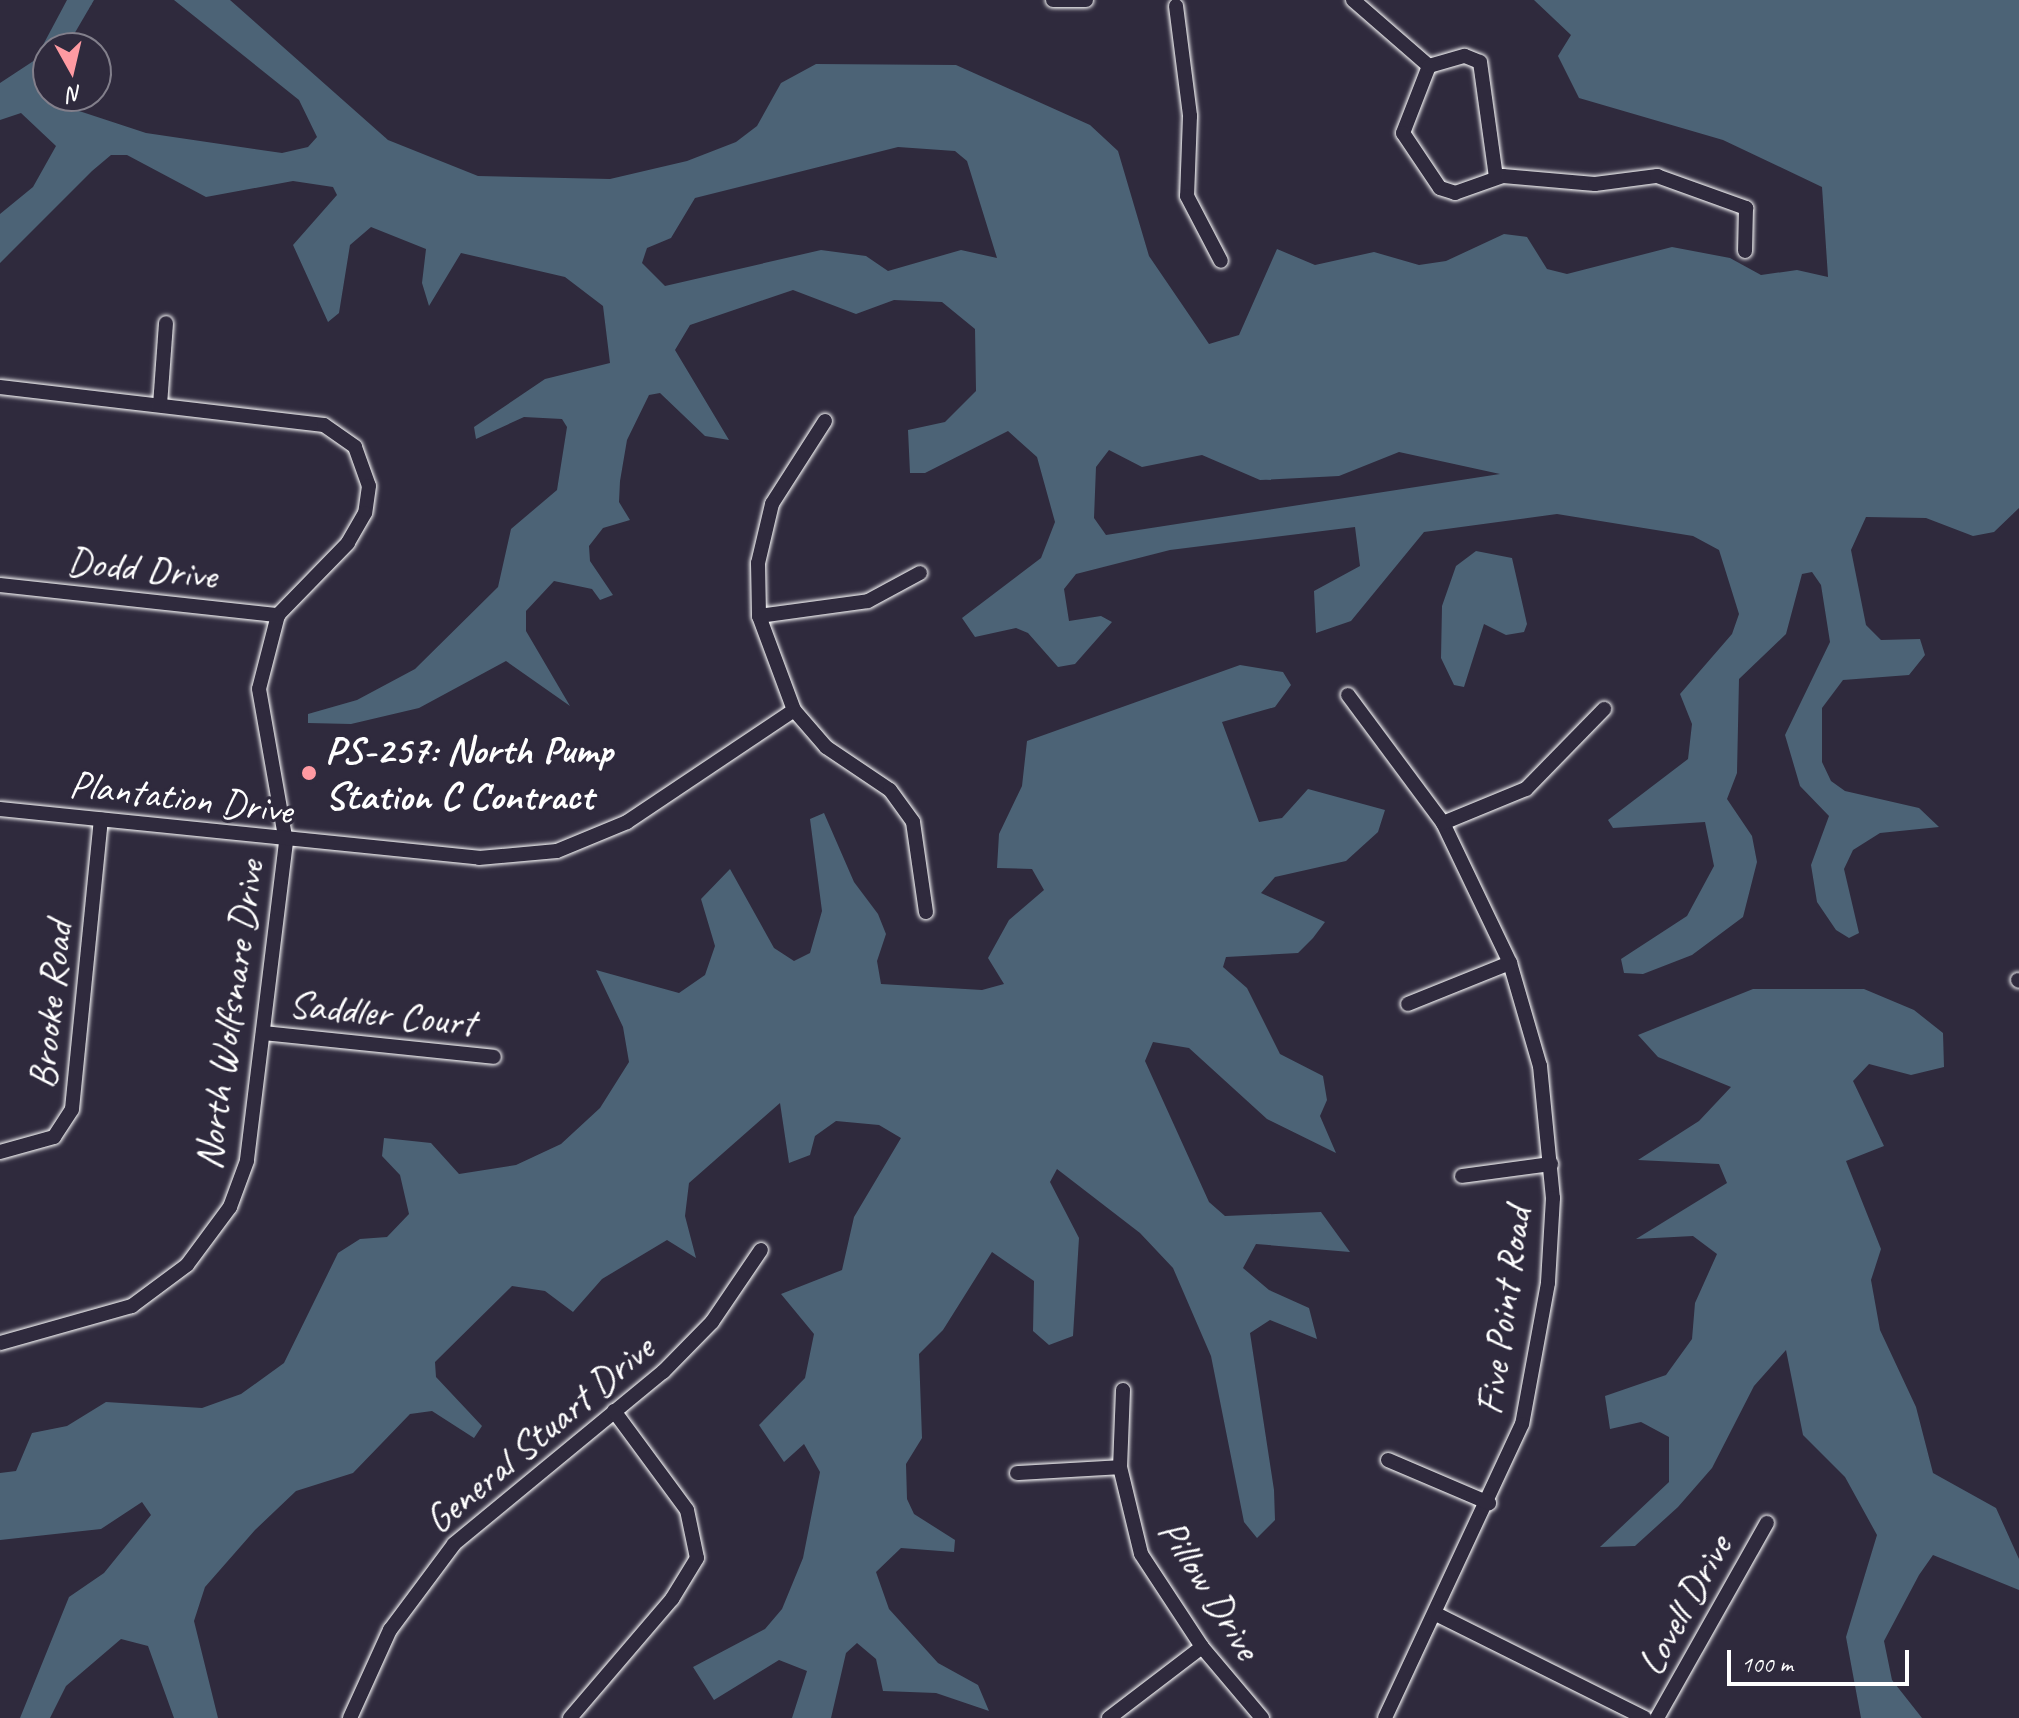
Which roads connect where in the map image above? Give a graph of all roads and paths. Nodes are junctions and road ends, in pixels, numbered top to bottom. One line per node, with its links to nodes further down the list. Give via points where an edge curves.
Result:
1 (1053, 0): 2 (street)
2 (1086, 0)
3 (1353, 0): 5 (street)
4 (1173, 2): 8 (street, via 1190,116 1187,196)
5 (1429, 66): 6 (street, via 1465,56 1480,62); 6 (street, via 1404,123 1408,149 1447,192)
6 (1496, 177): 7 (street, via 1595,184 1657,176 1746,208)
7 (1745, 251)
8 (1221, 261)
9 (166, 323): 11 (street)
10 (0, 387): 11 (street)
11 (160, 405): 15 (street, via 324,425 355,447 369,486 365,513 348,543)
12 (825, 421): 16 (street, via 772,504 758,563)
13 (920, 573): 16 (street, via 868,601)
14 (0, 585): 15 (street, Dodd Drive)
15 (278, 615): 23 (street, North Wolfsnare Drive, via 259,689)
16 (759, 616): 19 (street)
17 (1348, 695): 22 (street, Five Point Road)
18 (1604, 709): 22 (street, via 1526,789)
19 (794, 710): 23 (street, Plantation Drive, via 627,822 557,851 479,858); 24 (street, via 826,747 890,790 913,822)
20 (0, 809): 21 (street, Plantation Drive)
21 (101, 819): 23 (street, Plantation Drive); 29 (street, Brooke Road, via 72,1109 54,1137)
22 (1443, 823): 25 (street, Five Point Road)
23 (286, 842): 27 (street, North Wolfsnare Drive)
24 (926, 912)
25 (1510, 963): 26 (street); 30 (street, Five Point Road, via 1540,1066)
26 (1408, 1004)
27 (263, 1033): 28 (street, Saddler Court); 33 (street, North Wolfsnare Drive, via 247,1161 230,1207 187,1265 132,1306)
28 (494, 1057)
29 (0, 1152)
30 (1551, 1164): 31 (street); 39 (street, Five Point Road, via 1541,1333 1522,1424)
31 (1462, 1176)
32 (761, 1250): 35 (street, General Stuart Drive, via 712,1322)
33 (0, 1343)
34 (1123, 1390): 37 (street, Pillow Drive)
35 (614, 1411): 43 (street, General Stuart Drive, via 482,1515 431,1570 385,1639); 44 (street, via 687,1510 697,1558 672,1599)
36 (1388, 1460): 39 (street)
37 (1120, 1467): 38 (street); 42 (street, Pillow Drive, via 1141,1554)
38 (1017, 1473)
39 (1489, 1503): 41 (street, Five Point Road)
40 (1767, 1523): 49 (street, Lovell Drive)
41 (1436, 1614): 47 (street, Five Point Road); 48 (street)
42 (1202, 1647): 45 (street); 46 (street, Pillow Drive)
43 (350, 1718)
44 (570, 1718)
45 (1109, 1718)
46 (1262, 1718)
47 (1385, 1718)
48 (1645, 1718)
49 (1657, 1718)

